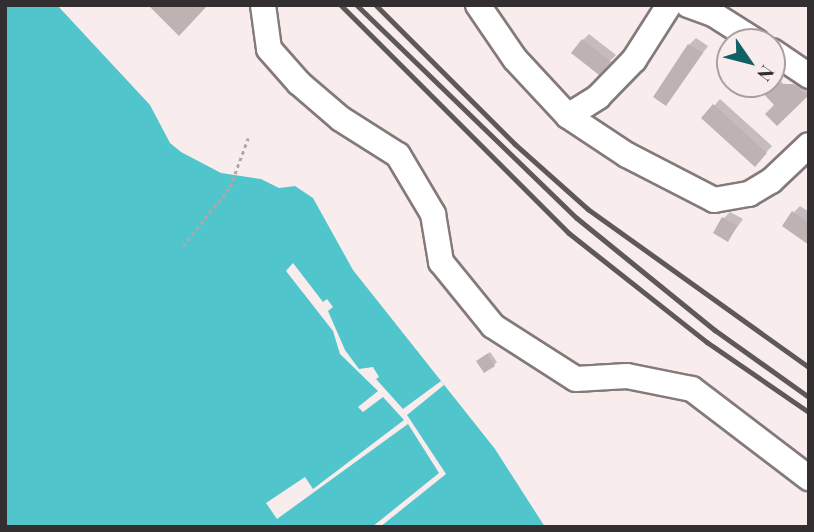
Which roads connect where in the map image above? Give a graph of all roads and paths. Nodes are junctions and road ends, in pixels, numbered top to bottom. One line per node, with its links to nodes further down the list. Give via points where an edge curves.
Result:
1 (263, 5): 12 (street, via 270,49 299,83 341,119 398,155 433,214 441,262 493,326 576,379 627,376 692,389)
2 (478, 5): 8 (street, via 515,59)
3 (669, 5): 8 (street, via 634,60 598,97)
4 (688, 5): 5 (street)
5 (735, 28)
6 (786, 60): 7 (street)
7 (809, 76)
8 (568, 116): 10 (street, via 626,155 713,200 760,188)
9 (248, 138): 11 (path, via 230,187)
10 (809, 145)
11 (183, 246)
12 (809, 478)

